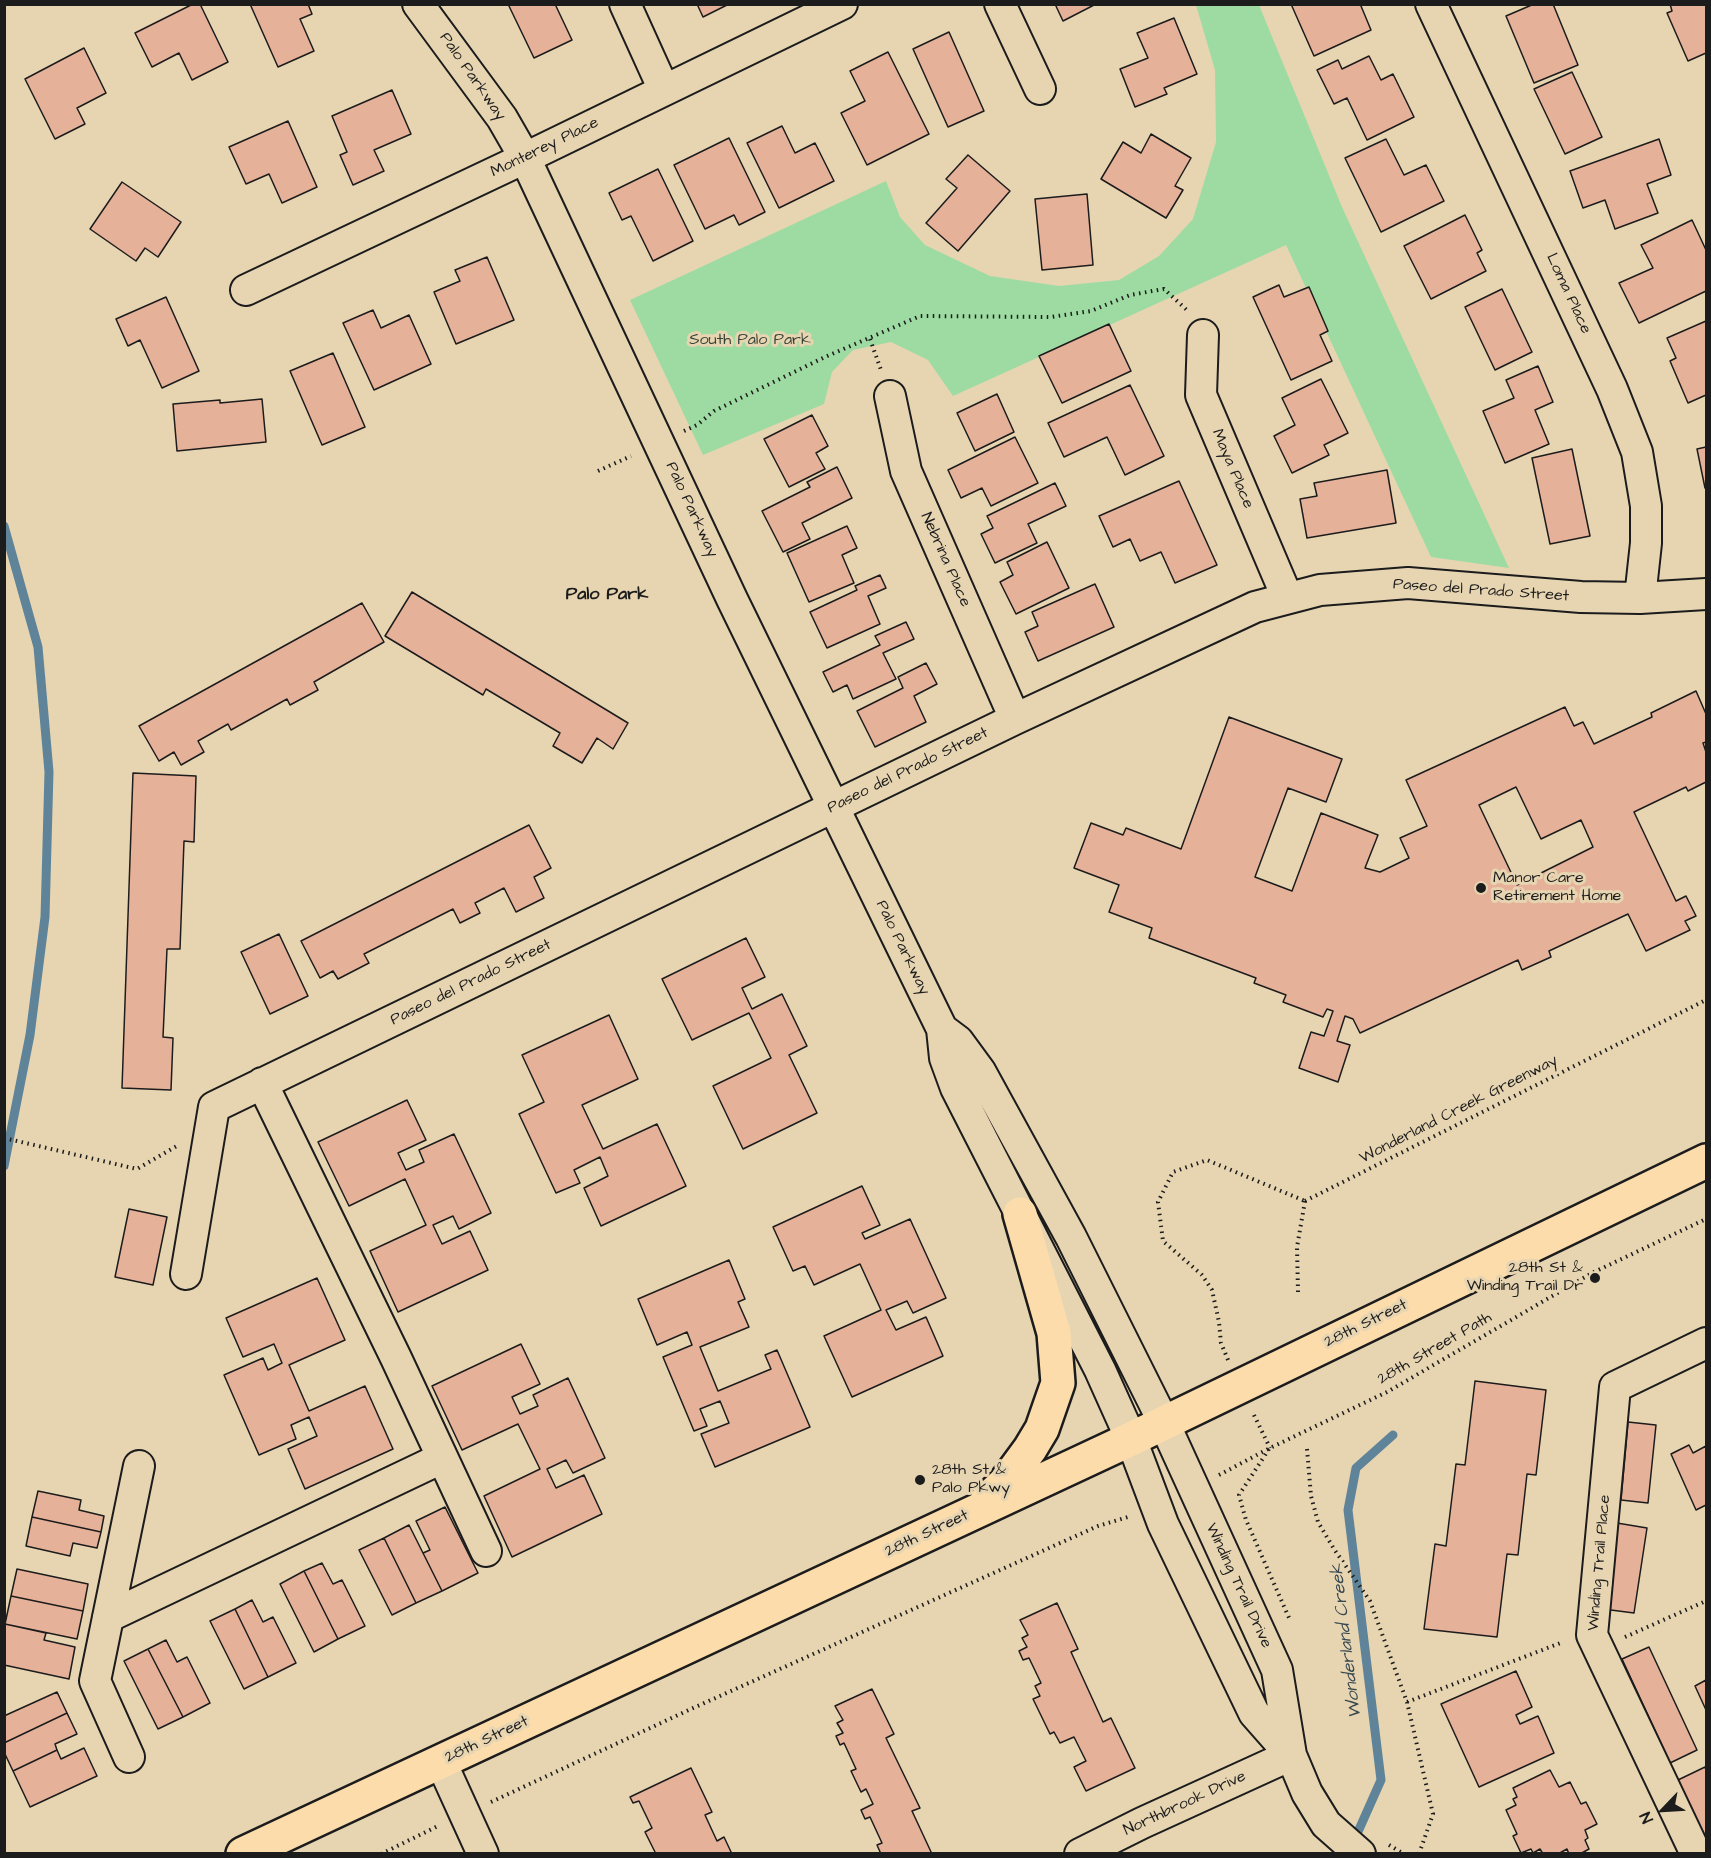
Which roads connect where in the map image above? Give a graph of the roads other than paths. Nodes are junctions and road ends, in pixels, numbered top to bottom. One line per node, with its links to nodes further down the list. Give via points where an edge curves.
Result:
1 (418, 4): 8 (street, Palo Parkway, via 496,108)
2 (625, 4): 7 (street)
3 (842, 4): 7 (street, Monterey Place)
4 (1000, 4): 6 (street)
5 (1431, 4): 14 (street, Loma Place, via 1612,389 1637,452 1646,506)
6 (1040, 89)
7 (664, 90): 8 (street, Monterey Place)
8 (525, 159): 9 (street, Monterey Place); 16 (street, Palo Parkway)
9 (246, 290)
10 (1203, 335): 13 (street, Maya Place, via 1202,395)
11 (890, 396): 15 (street, Nebrina Place, via 906,471)
12 (1707, 594): 14 (street, Paseo del Prado Street)
13 (1287, 597): 14 (street, Paseo del Prado Street, via 1320,590 1408,584); 15 (street, Paseo del Prado Street, via 1255,607)
14 (1640, 598)
15 (1015, 719): 16 (street, Paseo del Prado Street)
16 (833, 807): 17 (street, Palo Parkway); 18 (street, Paseo del Prado Street)
17 (942, 1029): 20 (street, Palo Parkway, via 949,1074); 23 (street, Palo Parkway, via 958,1041 980,1071 1071,1237)
18 (262, 1083): 21 (street, Paseo del Prado Street, via 214,1107); 25 (street)
19 (1707, 1161): 23 (highway, 28th Street)
20 (1020, 1214): 24 (street, Palo Parkway); 27 (highway, via 1054,1333 1058,1383 1042,1429 1030,1449 1005,1483)
21 (186, 1274)
22 (1707, 1343): 37 (street, Winding Trail Place, via 1615,1387 1592,1635)
23 (1164, 1423): 24 (highway, 28th Street); 30 (street, Winding Trail Drive, via 1277,1670)
24 (1131, 1439): 27 (highway, 28th Street); 30 (street, Winding Trail Drive, via 1156,1507 1254,1713)
25 (442, 1458): 28 (street); 29 (street)
26 (139, 1466): 29 (street)
27 (976, 1511): 32 (highway, 28th Street)
28 (486, 1551)
29 (108, 1617): 31 (street, via 95,1681)
30 (1292, 1755): 35 (street, Northbrook Drive); 36 (street, Winding Trail Drive, via 1307,1793 1326,1824)
31 (129, 1757)
32 (441, 1762): 33 (highway, 28th Street); 34 (street)
33 (243, 1854)
34 (483, 1854)
35 (1080, 1854)
36 (1360, 1854)
37 (1696, 1854)

